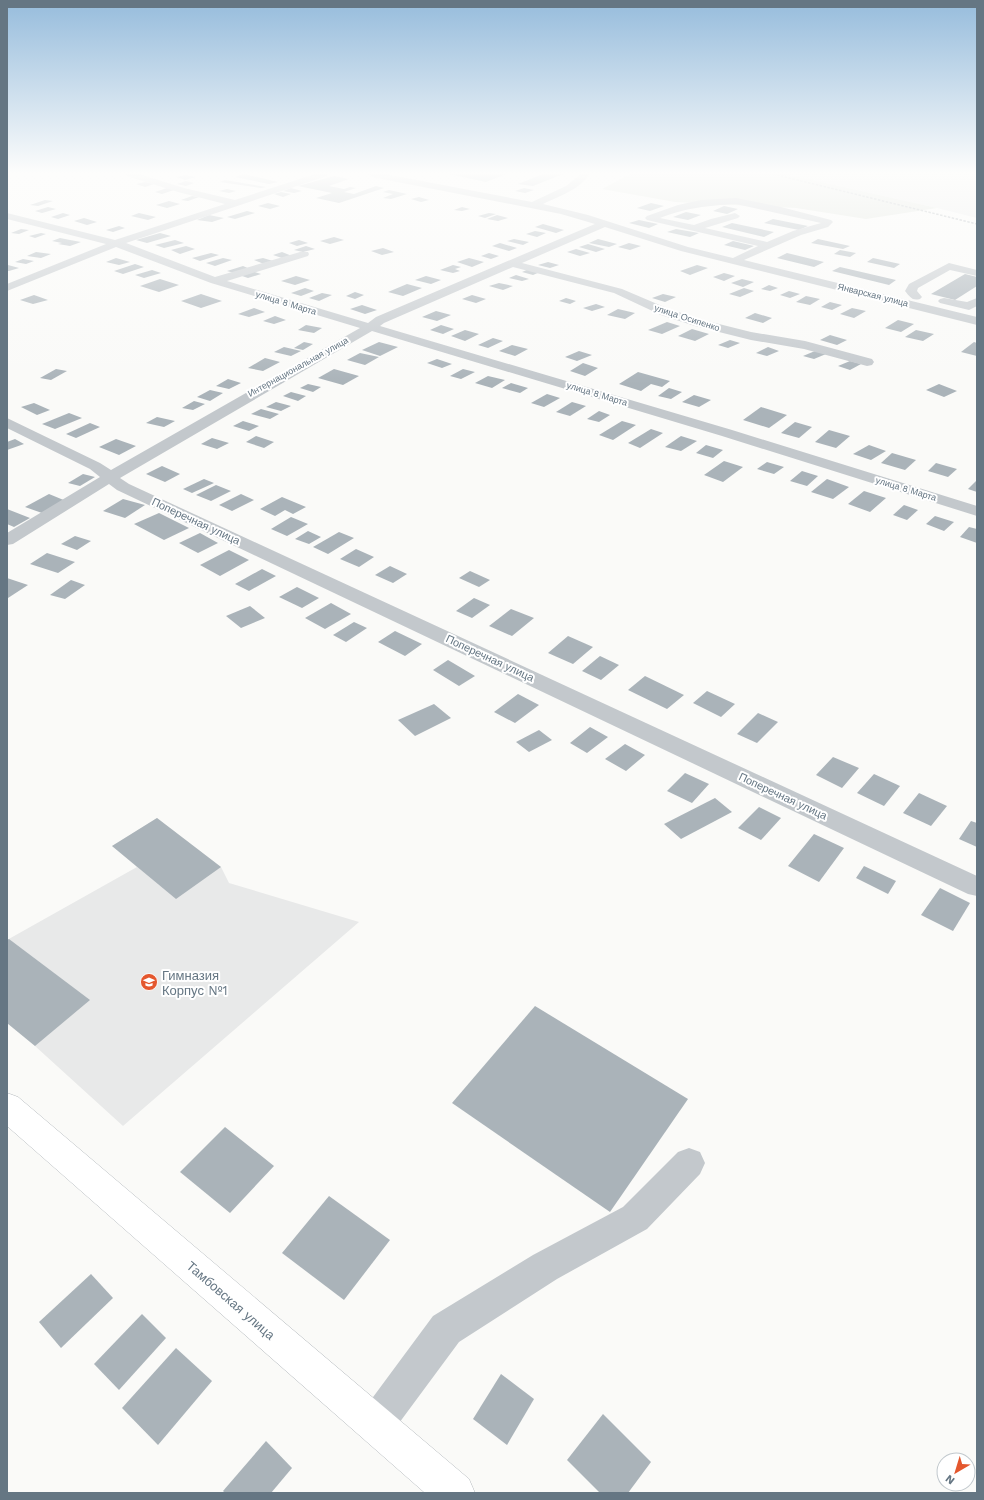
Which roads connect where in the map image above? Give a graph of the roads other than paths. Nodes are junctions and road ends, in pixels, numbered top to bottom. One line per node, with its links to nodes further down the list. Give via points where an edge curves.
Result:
1 (114, 244): 13 (street)
2 (119, 244): 12 (street, улица 8 Марта)
3 (557, 244): 10 (street, Интернациональная улица)
4 (670, 244): 9 (street, Январская улица)
5 (760, 244): 7 (street)
6 (773, 244): 7 (street)
7 (769, 246): 9 (street)
8 (304, 254): 12 (street)
9 (734, 261): 16 (street, Январская улица)
10 (511, 264): 18 (street, Интернациональная улица, via 380,320); 19 (street, улица Осипенко, via 618,291 699,324 804,345)
11 (977, 273): 14 (street, via 949,266 913,286 911,291)
12 (215, 280): 18 (street, улица 8 Марта)
13 (7, 288)
14 (916, 297): 15 (street, via 969,306); 16 (street)
15 (977, 301)
16 (905, 303): 17 (street, Январская улица)
17 (977, 321)
18 (369, 328): 21 (street, Интернациональная улица, via 253,392); 22 (street, улица 8 Марта, via 448,349)
19 (867, 362)
20 (7, 422): 21 (street, Поперечная улица, via 95,466)
21 (110, 477): 23 (street, Интернациональная улица); 24 (street, Поперечная улица, via 123,487)
22 (977, 511)
23 (7, 540)
24 (977, 887)
25 (7, 1107): 27 (main road, Тамбовская улица)
26 (689, 1162): 27 (street, via 635,1218 545,1267 446,1329)
27 (376, 1425): 28 (main road, Тамбовская улица)
28 (455, 1493)

